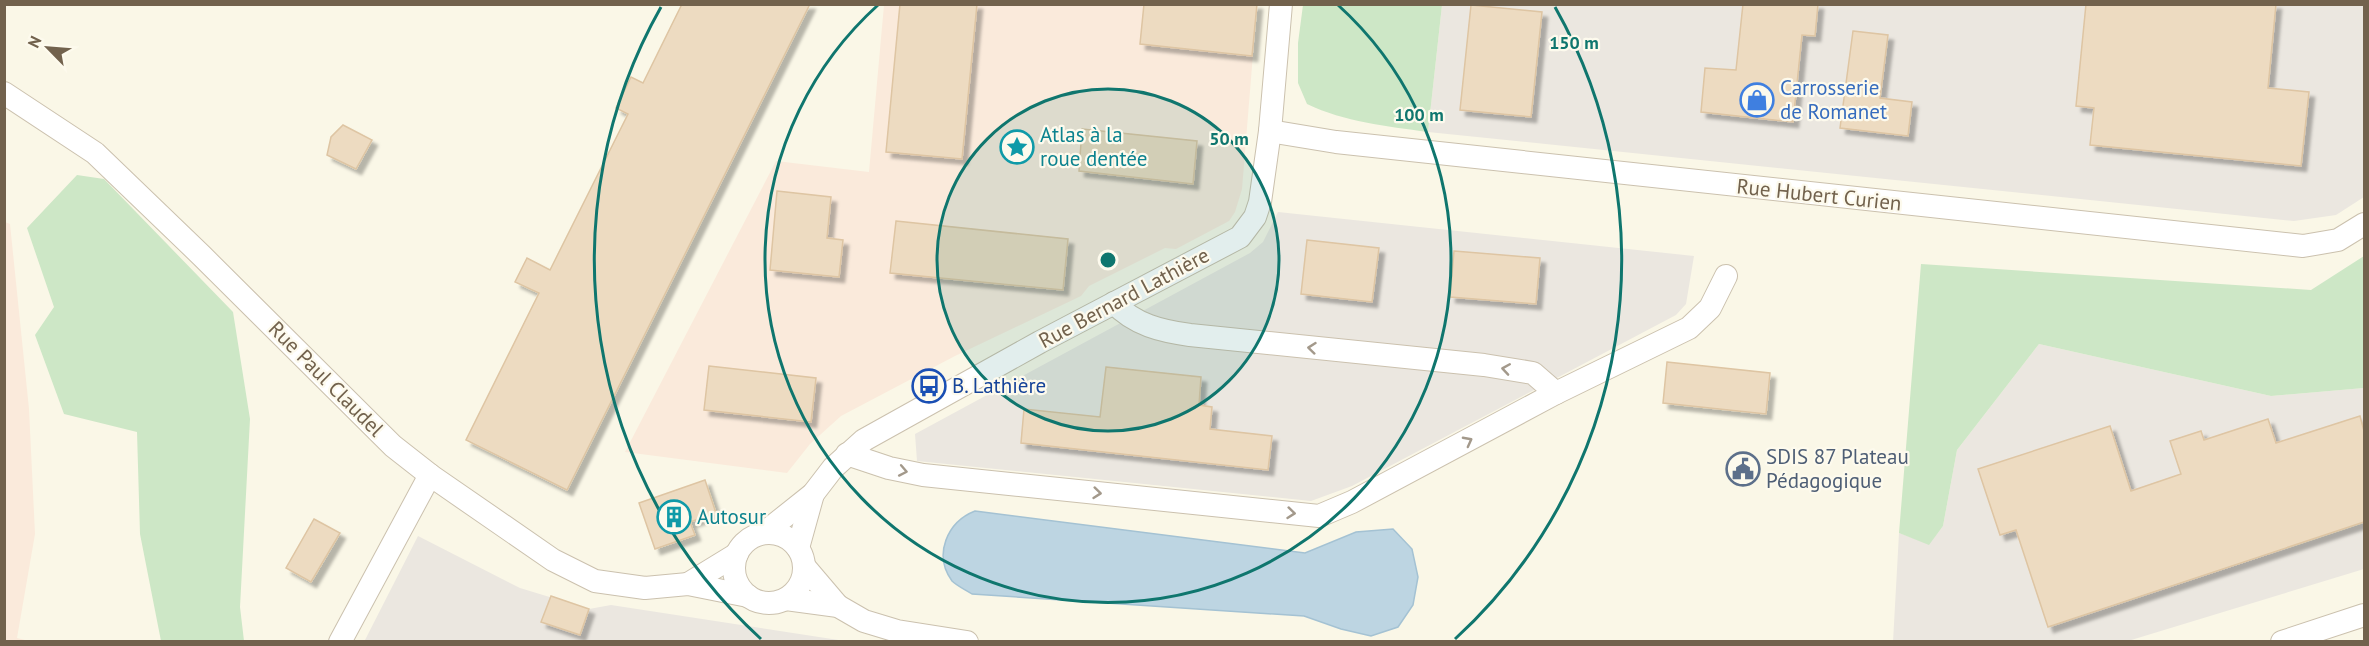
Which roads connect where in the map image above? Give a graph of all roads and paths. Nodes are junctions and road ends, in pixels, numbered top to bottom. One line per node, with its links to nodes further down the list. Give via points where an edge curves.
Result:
1 (1281, 4): 3 (street, Rue Bernard Lathière)
2 (4, 93): 9 (street, Rue Paul Claudel, via 95,153 393,446)
3 (1270, 131): 4 (street, Rue Hubert Curien, via 1336,142 2303,246 2338,240); 6 (street, Rue Bernard Lathière, via 1260,202 1255,217 1240,237)
4 (2364, 224)
5 (1726, 276): 7 (street, via 1710,308 1689,328)
6 (1114, 303): 7 (street, one-way to 6, via 1533,373 1484,365 1156,330 1125,314); 8 (street, Rue Bernard Lathière, via 864,440)
7 (1556, 393): 8 (street, one-way to 7, via 923,475 1319,516)
8 (847, 454): 10 (street, Rue Bernard Lathière)
9 (430, 475): 14 (street, Rue Paul Claudel, via 553,560 595,581 645,588); 19 (street)
10 (813, 494): 11 (street, Rue Bernard Lathière); 13 (street, Rue Bernard Lathière)
11 (764, 533): 12 (street, via 748,540); 13 (street, via 783,537)
12 (737, 554): 14 (street, Rue Paul Claudel); 15 (street, via 735,577)
13 (801, 557): 16 (street, via 800,585); 17 (street)
14 (688, 584): 15 (street, Rue Paul Claudel)
15 (748, 596): 16 (street, via 764,603)
16 (786, 599): 17 (street)
17 (838, 606): 20 (street, via 864,621 897,631)
18 (2364, 615): 21 (street)
19 (340, 642)
20 (967, 642)
21 (2282, 642)

